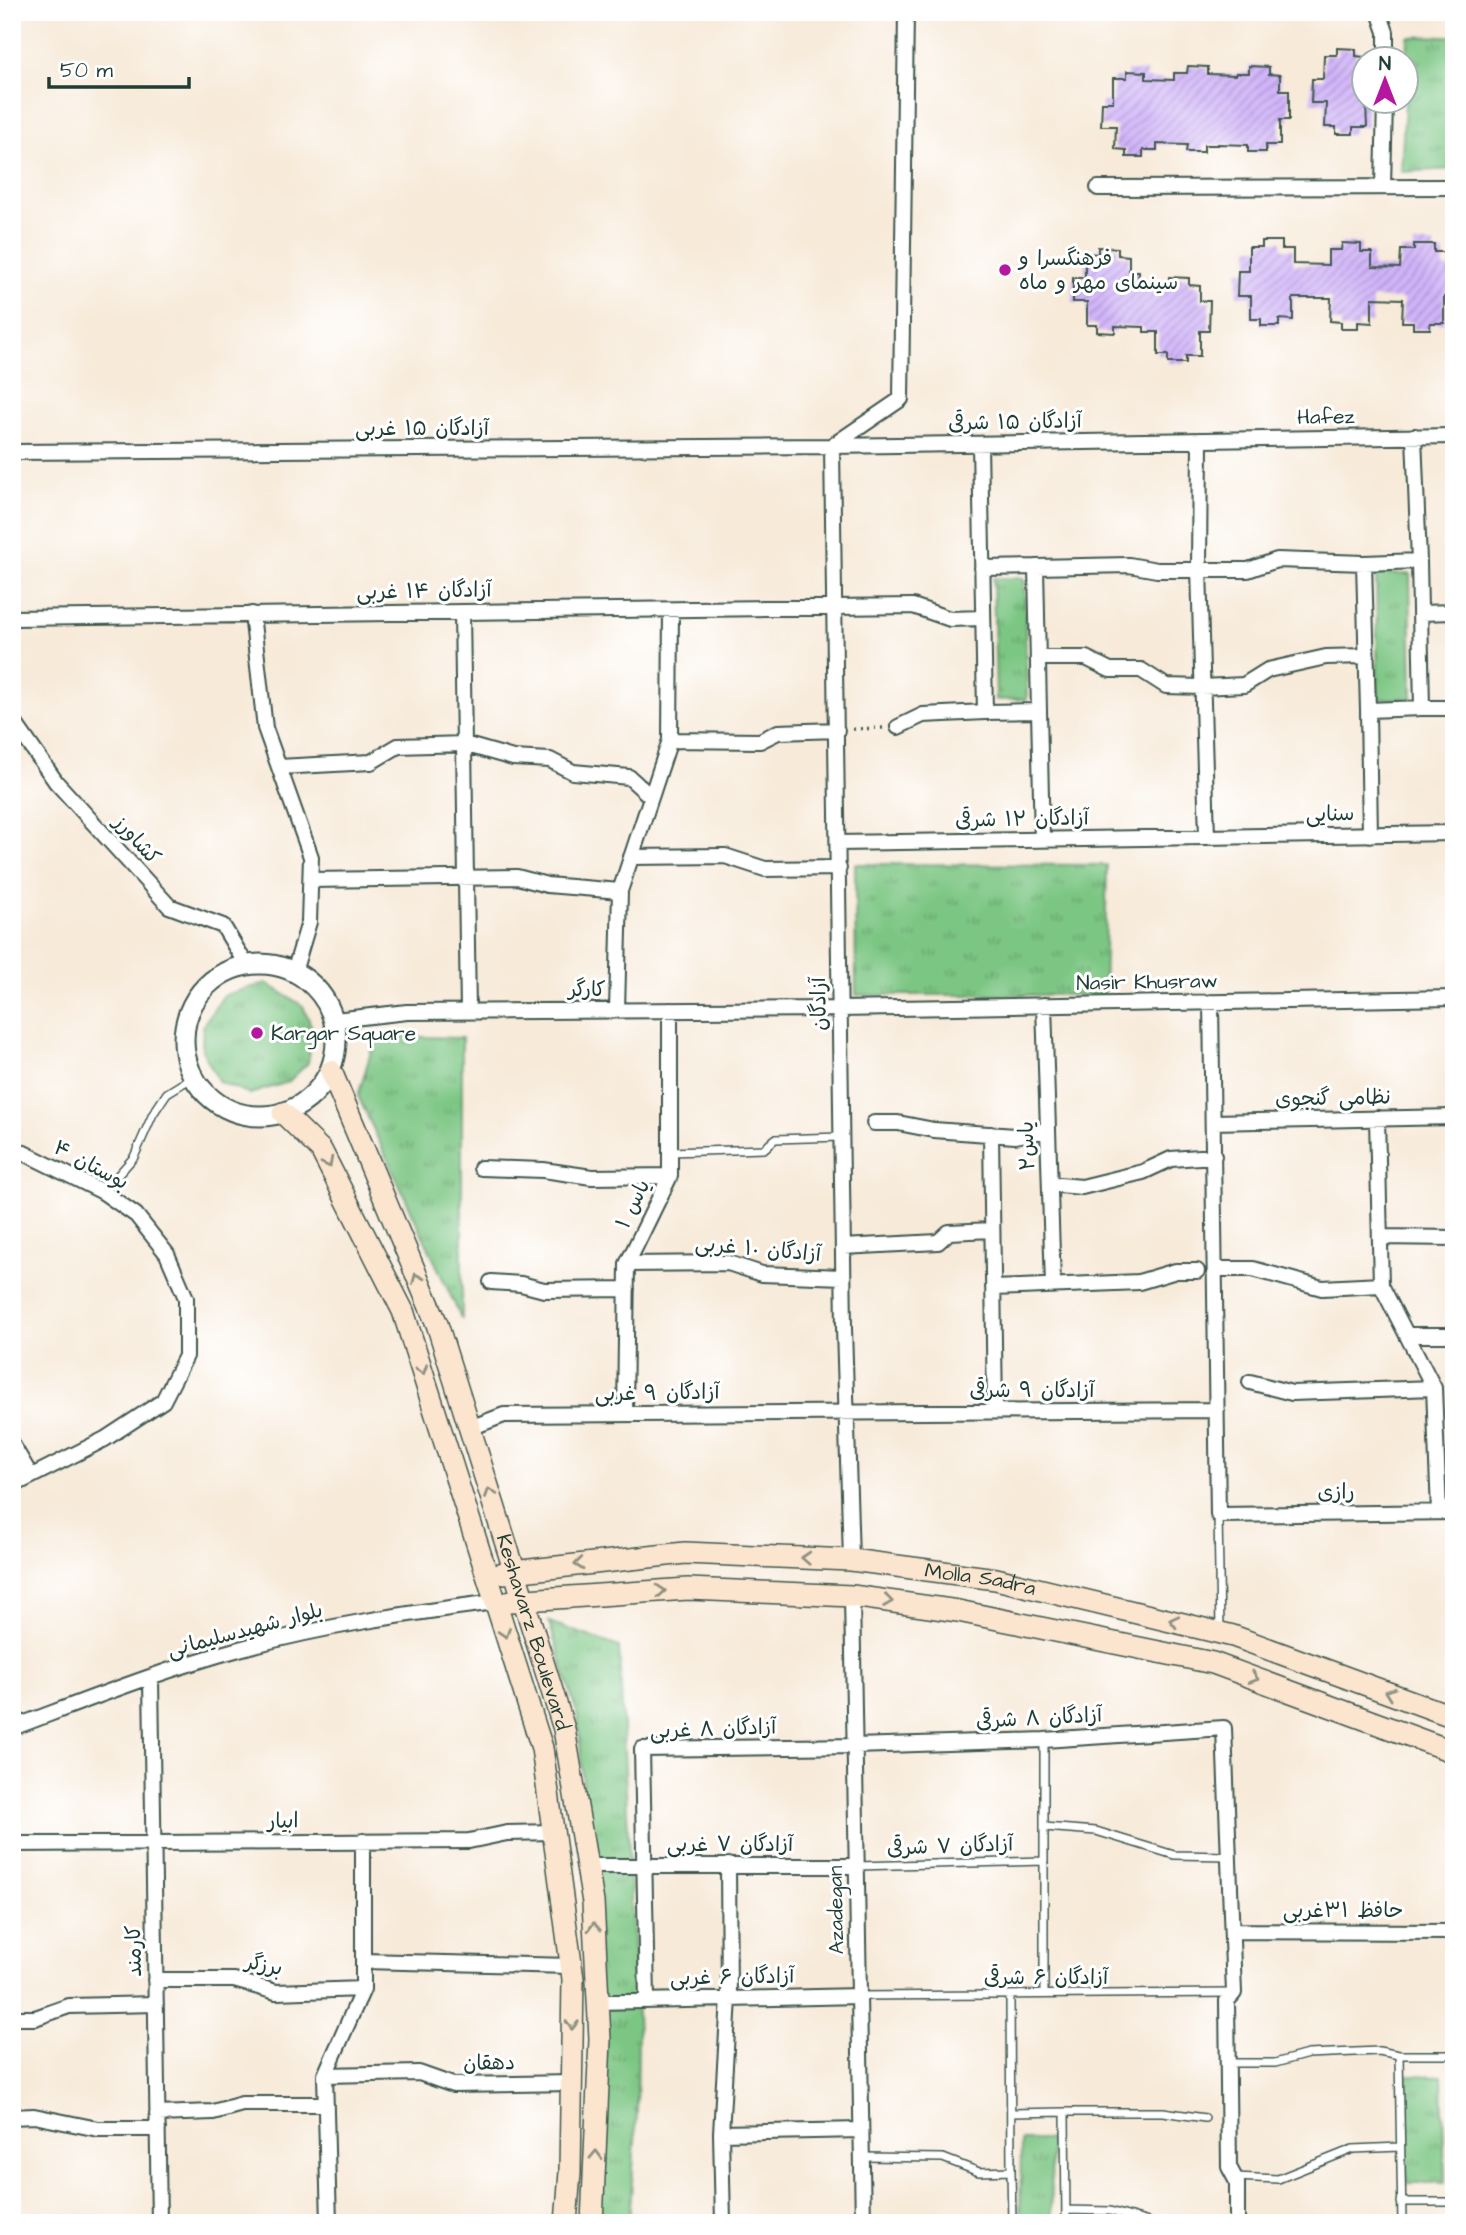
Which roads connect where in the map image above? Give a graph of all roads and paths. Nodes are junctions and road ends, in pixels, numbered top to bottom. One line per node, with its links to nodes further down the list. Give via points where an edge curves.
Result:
1 (906, 12): 12 (street, via 901,399)
2 (1379, 12): 3 (street)
3 (1386, 46)
4 (1385, 116): 5 (street)
5 (1383, 186): 6 (street); 7 (street)
6 (1454, 187)
7 (1098, 188)
8 (1414, 436): 9 (street, Hafez); 10 (street, Hafez); 14 (street)
9 (1454, 436)
10 (1200, 440): 11 (street, آزادگان ۱۵ شرقی); 18 (street)
11 (980, 444): 12 (street, آزادگان ۱۵ شرقی); 17 (street)
12 (832, 446): 13 (street, آزادگان ۱۵ غربی); 19 (street, آزادگان)
13 (12, 452)
14 (1419, 561): 15 (street); 23 (street)
15 (1364, 563): 18 (street, via 1277,559 1248,570); 27 (street)
16 (1036, 567): 17 (street); 18 (street); 28 (street)
17 (982, 568): 26 (street)
18 (1199, 569): 29 (street)
19 (836, 607): 20 (street, آزادگان ۱۴ غربی); 26 (street, آزادگان ۱۴ غربی, via 913,606 950,619); 37 (street, آزادگان)
20 (671, 610): 21 (street, آزادگان ۱۴ غربی); 38 (street)
21 (462, 612): 24 (street, آزادگان ۱۴ غربی); 39 (street)
22 (1454, 612): 23 (street)
23 (1420, 613): 30 (street)
24 (252, 614): 25 (street, آزادگان ۱۴ غربی); 40 (street, via 265,728)
25 (12, 618)
26 (983, 618): 34 (street)
27 (1367, 656): 29 (street, via 1326,657 1268,670 1244,685); 32 (street)
28 (1038, 658): 29 (street, via 1086,658 1110,670 1141,670 1166,686); 33 (street)
29 (1202, 687): 44 (street)
30 (1422, 708): 31 (street); 32 (street)
31 (1454, 708)
32 (1368, 710): 43 (street)
33 (1039, 711): 34 (street); 45 (street)
34 (985, 712): 36 (street, via 923,715)
35 (12, 719): 52 (street, کشاورز, via 56,782 169,906 223,926)
36 (898, 727): 37 (path)
37 (837, 730): 38 (street, via 778,732 760,741); 46 (street, آزادگان)
38 (670, 740): 41 (street)
39 (464, 744): 40 (street, via 398,746 371,762); 41 (street, via 513,758 550,760 573,772 629,777); 49 (street)
40 (279, 767): 50 (street, via 311,857)
41 (651, 797): 47 (street)
42 (1454, 833): 43 (street, سنایی)
43 (1370, 835): 44 (street, سنایی)
44 (1207, 837): 45 (street, آزادگان ۱۲ شرقی)
45 (1042, 840): 46 (street, آزادگان ۱۲ شرقی)
46 (838, 843): 48 (street, آزادگان)
47 (631, 857): 48 (street, via 725,856 765,869); 51 (street)
48 (839, 868): 57 (street, آزادگان)
49 (466, 877): 50 (street); 51 (street, via 517,877 547,885); 60 (street)
50 (310, 880): 53 (street, via 309,922)
51 (620, 891): 58 (street)
52 (247, 966): 53 (street, via 257,963); 63 (street, via 209,982 193,1002 185,1027 185,1053)
53 (294, 972): 61 (street, via 324,997)
54 (1454, 998): 55 (street, Nasir Khusraw)
55 (1212, 1002): 56 (street, Nasir Khusraw); 68 (street)
56 (1044, 1005): 57 (street, Nasir Khusraw); 69 (street, یاس۲)
57 (840, 1009): 59 (street, کارگر); 71 (street, آزادگان)
58 (617, 1010): 59 (street, کارگر); 60 (street, کارگر)
59 (670, 1010): 73 (street, یاس ۱)
60 (468, 1012): 61 (street, کارگر, via 407,1012)
61 (335, 1020): 62 (street, via 337,1046)
62 (331, 1071): 64 (street, via 303,1104); 100 (main road, Keshavarz Boulevard, one-way to 62, via 437,1324)
63 (193, 1077): 64 (street, via 210,1097 232,1111 257,1116); 78 (lane, via 167,1093 134,1157)
64 (283, 1113): 108 (main road, Keshavarz Boulevard, one-way to 108, via 321,1150 403,1311)
65 (1454, 1117): 66 (street, نظامی گنجوی)
66 (1377, 1118): 68 (street, نظامی گنجوی); 80 (street)
67 (874, 1122): 70 (street)
68 (1213, 1122): 74 (street)
69 (1048, 1130): 70 (street, via 1015,1136); 88 (street, یاس۲)
70 (991, 1134): 79 (street)
71 (842, 1137): 73 (lane, via 775,1139 764,1149); 82 (street, آزادگان)
72 (12, 1147): 78 (street, بوستان ۴)
73 (670, 1152): 76 (street, یاس ۱)
74 (1214, 1156): 77 (street, via 1171,1159 1143,1172 1082,1187); 84 (street)
75 (481, 1168): 76 (street, via 592,1177)
76 (670, 1176): 83 (street, یاس ۱)
77 (1059, 1185)
78 (103, 1192): 102 (street, بوستان ۴, via 136,1215 167,1254 186,1298 186,1356 163,1401 105,1439)
79 (992, 1230): 82 (street, via 949,1232 938,1242); 90 (street)
80 (1380, 1237): 81 (street); 89 (street)
81 (1454, 1238)
82 (843, 1247): 86 (street, آزادگان)
83 (627, 1264): 86 (street, آزادگان ۱۰ غربی, via 728,1263 762,1274); 91 (street, یاس ۱)
84 (1215, 1269): 89 (street, via 1254,1269 1322,1287); 96 (street)
85 (1198, 1271): 88 (street, via 1175,1271 1139,1282)
86 (843, 1277): 98 (street, آزادگان)
87 (491, 1282): 91 (street, via 544,1290)
88 (1053, 1285): 90 (street)
89 (1381, 1285): 92 (street)
90 (993, 1287): 97 (street)
91 (627, 1289): 99 (street, یاس ۱)
92 (1407, 1335): 93 (street); 95 (street)
93 (1454, 1335)
94 (1250, 1381): 95 (street, via 1292,1393)
95 (1434, 1388): 104 (street)
96 (1217, 1410): 97 (street, آزادگان ۹ شرقی); 105 (street)
97 (995, 1411): 98 (street, آزادگان ۹ شرقی)
98 (847, 1412): 99 (street, آزادگان ۹ غربی); 106 (street, آزادگان)
99 (625, 1414): 100 (street, آزادگان ۹ غربی, via 504,1415)
100 (470, 1428): 107 (main road, Keshavarz Boulevard, one-way to 100)
101 (12, 1444): 102 (street)
102 (31, 1476): 103 (street)
103 (12, 1486)
104 (1446, 1512): 105 (street, رازی)
105 (1218, 1515): 112 (lane)
106 (852, 1560): 107 (main road, Molla Sadra, one-way to 107, via 685,1553); 112 (main road, Molla Sadra, one-way to 106, via 996,1579)
107 (515, 1570): 108 (main road, Molla Sadra); 110 (main road, Keshavarz Boulevard)
108 (487, 1576): 111 (main road, Keshavarz Boulevard)
109 (852, 1597): 110 (main road, Molla Sadra, one-way to 109, via 688,1589); 117 (street, Azadegan); 118 (main road, Molla Sadra, one-way to 118, via 958,1611 1213,1663)
110 (524, 1600): 111 (main road, Molla Sadra); 128 (main road, Keshavarz Boulevard, via 564,1729)
111 (495, 1602): 113 (street, بلوار شهیدسلیمانی, via 391,1615 314,1632 238,1649); 120 (main road, Keshavarz Boulevard, one-way to 120, via 542,1748)
112 (1220, 1632): 114 (main road, Molla Sadra, one-way to 112)
113 (151, 1678): 115 (street, بلوار شهیدسلیمانی); 122 (street, کارمند)
114 (1454, 1717)
115 (12, 1728)
116 (1044, 1740): 117 (street, آزادگان ۸ شرقی); 119 (lane); 124 (street, آزادگان ۸ شرقی, via 1224,1728)
117 (855, 1746): 126 (street, آزادگان ۸ غربی, via 642,1749); 129 (street, Azadegan)
118 (1454, 1752)
119 (1044, 1827): 124 (lane, via 1096,1831 1174,1856); 125 (lane)
120 (553, 1832): 121 (street, ابیار, via 469,1840); 133 (main road, Keshavarz Boulevard)
121 (363, 1842): 122 (street, ابیار); 132 (street)
122 (153, 1843): 123 (street, ابیار); 134 (street, کارمند)
123 (12, 1844)
124 (1230, 1856): 130 (street)
125 (1044, 1861): 129 (lane, آزادگان ۷ شرقی); 137 (lane)
126 (644, 1864): 127 (street, آزادگان ۷ غربی); 128 (street, آزادگان ۷ غربی); 141 (street)
127 (728, 1865): 129 (street, آزادگان ۷ غربی); 140 (street)
128 (587, 1866): 142 (main road, Keshavarz Boulevard, one-way to 128)
129 (857, 1866): 139 (street, Azadegan)
130 (1233, 1931): 131 (street, حافظ ۳۱غربی); 136 (street)
131 (1454, 1932)
132 (363, 1961): 133 (street); 135 (street)
133 (571, 1966): 149 (main road, Keshavarz Boulevard, one-way to 149)
134 (156, 1980): 135 (street, برزگر, via 234,1980 276,1992); 143 (street, کارمند)
135 (363, 1989): 148 (street)
136 (1234, 1993): 137 (lane, آزادگان ۶ شرقی); 147 (street, via 1227,2001)
137 (1044, 1994): 138 (lane, آزادگان ۶ شرقی)
138 (1010, 1995): 139 (lane, آزادگان ۶ شرقی); 152 (lane)
139 (859, 1996): 140 (street, آزادگان ۶ غربی); 156 (street, Azadegan)
140 (729, 1998): 141 (street, آزادگان ۶ غربی); 157 (street)
141 (647, 2000): 142 (street, آزادگان ۶ غربی)
142 (598, 2001): 168 (main road, Keshavarz Boulevard, one-way to 142)
143 (156, 2004): 144 (street, via 69,2006 35,2018); 155 (street, کارمند)
144 (12, 2018)
145 (1399, 2055): 146 (lane); 147 (lane, via 1367,2051 1308,2054 1275,2063); 158 (lane)
146 (1454, 2055)
147 (1228, 2063): 161 (street, via 1229,2166)
148 (325, 2075): 149 (street, دهقان, via 419,2073 453,2085); 150 (street)
149 (571, 2083): 167 (main road, Keshavarz Boulevard)
150 (326, 2104): 155 (street, via 242,2104); 166 (street)
151 (1065, 2112): 152 (lane); 154 (lane, via 1163,2112); 164 (lane)
152 (1011, 2113): 160 (lane)
153 (12, 2117): 155 (street, via 34,2116 98,2129)
154 (1205, 2118)
155 (158, 2122): 165 (street, کارمند)
156 (861, 2130): 157 (street); 159 (street, Azadegan)
157 (721, 2133): 169 (street)
158 (1400, 2147): 161 (lane, via 1353,2150 1278,2179); 162 (lane)
159 (862, 2157): 160 (lane, via 943,2158 979,2172); 170 (street, Azadegan)
160 (1011, 2171): 171 (lane)
161 (1234, 2176): 174 (street)
162 (1401, 2202): 163 (lane); 175 (lane)
163 (1454, 2202)
164 (1066, 2210): 172 (lane); 173 (lane, via 1110,2211)
165 (159, 2223)
166 (329, 2223)
167 (566, 2223)
168 (592, 2223)
169 (723, 2223)
170 (863, 2223)
171 (1012, 2223)
172 (1066, 2223)
173 (1152, 2223)
174 (1237, 2223)
175 (1402, 2223)

